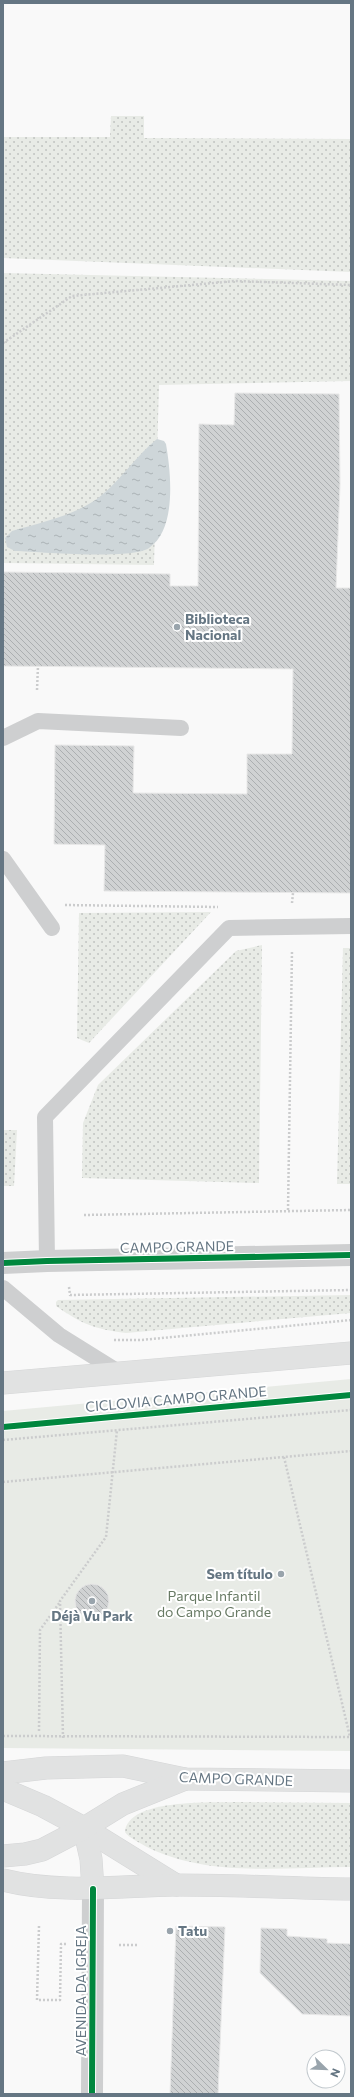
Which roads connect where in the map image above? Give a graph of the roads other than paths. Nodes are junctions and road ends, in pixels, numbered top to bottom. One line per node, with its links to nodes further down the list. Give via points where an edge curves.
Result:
1 (180, 728): 2 (lane, via 38,721)
2 (3, 738)
3 (3, 859): 5 (lane)
4 (351, 926): 7 (lane, via 229,928 45,1117)
5 (52, 928)
6 (351, 1255): 7 (street, CAMPO GRANDE)
7 (47, 1261): 8 (street, CAMPO GRANDE)
8 (3, 1263)
9 (3, 1288): 11 (lane, via 59,1335)
10 (351, 1353): 11 (main road)
11 (120, 1373): 12 (main road)
12 (3, 1383)
13 (3, 1773): 14 (main road, CAMPO GRANDE, via 46,1768 122,1766)
14 (185, 1779): 15 (main road, CAMPO GRANDE); 17 (main road, via 123,1804)
15 (351, 1781)
16 (3, 1789): 17 (main road)
17 (84, 1828): 18 (main road, via 42,1850); 20 (main road); 21 (main road, via 91,1859)
18 (3, 1856)
19 (3, 1880): 21 (main road)
20 (176, 1885): 21 (main road); 22 (main road)
21 (93, 1889): 23 (street, AVENIDA DA IGREJA)
22 (351, 1889)
23 (92, 2094)

